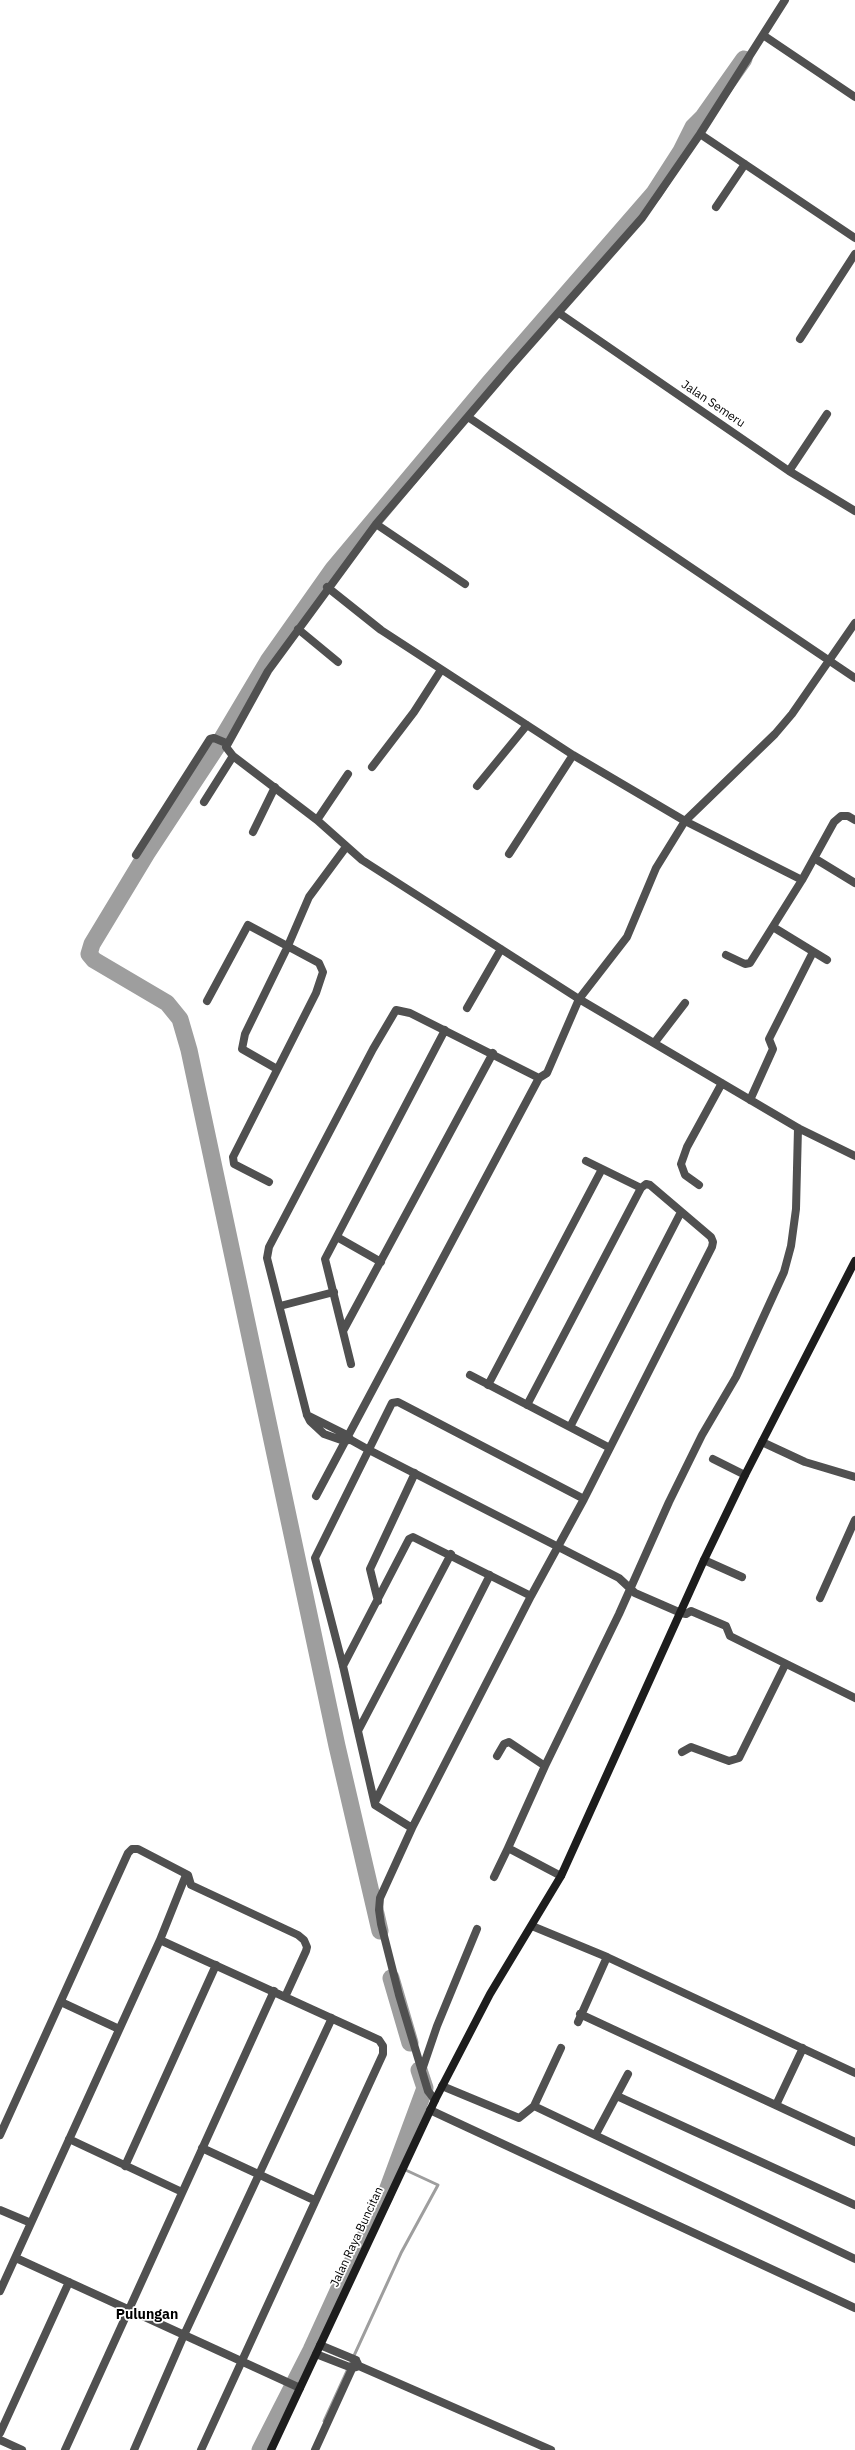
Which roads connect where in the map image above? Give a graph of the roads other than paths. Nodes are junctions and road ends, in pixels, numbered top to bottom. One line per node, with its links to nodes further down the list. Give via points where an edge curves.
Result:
1 (785, 0): 2 (street)
2 (763, 35): 3 (street); 4 (street)
3 (855, 97)
4 (700, 134): 5 (street); 9 (street, via 642,218)
5 (745, 164): 6 (street); 7 (street)
6 (716, 207)
7 (855, 238)
8 (855, 254): 10 (street)
9 (559, 313): 12 (street); 13 (street, Jalan Semeru)
10 (800, 339)
11 (827, 414): 13 (street)
12 (468, 417): 15 (street); 21 (street)
13 (789, 471): 14 (street, Jalan Semeru)
14 (855, 511)
15 (376, 524): 16 (street); 17 (street)
16 (465, 584)
17 (327, 587): 19 (street); 22 (street, via 381,630)
18 (855, 623): 21 (street)
19 (298, 629): 20 (street); 25 (street, via 268,671)
20 (338, 662)
21 (833, 664): 23 (street); 35 (street, via 775,734)
22 (441, 670): 24 (street); 28 (street, via 414,712)
23 (855, 678)
24 (528, 725): 26 (street); 30 (street)
25 (224, 742): 27 (street); 39 (street, via 210,739)
26 (573, 755): 35 (street); 38 (street)
27 (232, 756): 31 (street); 32 (street)
28 (372, 767)
29 (348, 774): 33 (street)
30 (477, 786)
31 (275, 787): 33 (street); 36 (street)
32 (204, 802)
33 (317, 820): 37 (street)
34 (855, 820): 40 (street, via 841,816 834,822)
35 (689, 824): 41 (street); 50 (street, via 656,868 628,937)
36 (253, 832)
37 (346, 847): 44 (street, via 310,897); 45 (street, via 362,860)
38 (509, 854)
39 (136, 855)
40 (814, 858): 41 (street); 42 (street)
41 (802, 880): 43 (street)
42 (855, 883)
43 (773, 927): 46 (street); 47 (street, via 750,963 745,964)
44 (287, 948): 49 (street, via 248,925); 56 (street, via 245,1034 242,1049); 56 (street, via 319,963 323,972 316,993)
45 (501, 949): 50 (street); 52 (street)
46 (814, 952): 48 (street); 59 (street, via 769,1039 774,1049)
47 (726, 955)
48 (827, 960)
49 (207, 1001)
50 (584, 1001): 54 (street); 57 (street, via 547,1073)
51 (685, 1003): 54 (street)
52 (467, 1008)
53 (445, 1030): 55 (street); 68 (street); 72 (street, via 402,1010 393,1013 269,1247 267,1258)
54 (655, 1042): 58 (street)
55 (492, 1053): 57 (street); 69 (street)
56 (278, 1069): 64 (street, via 233,1157 234,1164)
57 (539, 1078): 79 (street)
58 (722, 1083): 59 (street); 65 (street, via 683,1156 682,1169 685,1175)
59 (750, 1100): 60 (street)
60 (802, 1130): 61 (street); 95 (street, via 792,1246 784,1272 736,1378 702,1435)
61 (855, 1156)
62 (586, 1161): 63 (street)
63 (602, 1169): 66 (street); 76 (street)
64 (269, 1182)
65 (699, 1185)
66 (641, 1188): 67 (street, via 646,1184 650,1185); 77 (street)
67 (681, 1212): 78 (street); 82 (street, via 711,1237 712,1247)
68 (337, 1237): 69 (street); 71 (street, via 324,1261)
69 (381, 1262): 73 (street)
70 (854, 1266): 80 (street, Jalan Raya Buncitan)
71 (334, 1292): 72 (street); 73 (street)
72 (280, 1306): 79 (street, via 307,1415)
73 (343, 1331): 74 (street)
74 (351, 1364)
75 (470, 1375): 76 (street)
76 (488, 1385): 77 (street)
77 (527, 1405): 78 (street)
78 (570, 1427): 82 (street)
79 (349, 1439): 81 (street); 87 (street)
80 (762, 1442): 85 (street, Jalan Raya Buncitan); 86 (street, via 805,1462)
81 (366, 1448): 84 (street); 88 (street, via 392,1403 398,1402); 101 (street, via 315,1558)
82 (610, 1448): 88 (street)
83 (713, 1459): 85 (street)
84 (415, 1473): 90 (street); 98 (street, via 370,1569)
85 (745, 1475): 92 (street, Jalan Raya Buncitan)
86 (855, 1477)
87 (316, 1496)
88 (584, 1499): 90 (street)
89 (855, 1520): 97 (street)
90 (558, 1546): 95 (street, via 619,1578); 96 (street)
91 (451, 1554): 93 (street); 98 (street, via 413,1537 409,1539); 103 (street)
92 (711, 1563): 94 (street); 99 (street, Jalan Raya Buncitan)
93 (490, 1575): 96 (street); 107 (street)
94 (742, 1577)
95 (630, 1588): 99 (street, via 642,1596); 106 (street)
96 (531, 1596): 108 (street)
97 (820, 1598)
98 (378, 1601): 101 (street)
99 (681, 1612): 100 (street, via 686,1614 691,1611 726,1626 730,1636); 111 (street, Jalan Raya Buncitan)
100 (785, 1665): 102 (street); 104 (street, via 739,1758 729,1761 691,1747)
101 (343, 1666): 103 (street)
102 (855, 1698)
103 (358, 1731): 107 (street)
104 (682, 1752)
105 (497, 1756): 106 (street, via 504,1744 509,1742)
106 (544, 1766): 109 (street)
107 (375, 1802): 108 (street, via 378,1808)
108 (412, 1828): 125 (street, via 380,1898 379,1910 399,1995)
109 (508, 1848): 111 (street); 112 (street)
110 (186, 1875): 115 (street); 119 (street, via 191,1885 304,1940 306,1951); 120 (street, via 132,1849)
111 (561, 1876): 113 (street, Jalan Raya Buncitan)
112 (494, 1877)
113 (536, 1928): 116 (street); 128 (street, Jalan Raya Buncitan, via 490,1994)
114 (477, 1929): 125 (street, via 437,2026)
115 (160, 1940): 117 (street); 122 (street)
116 (606, 1957): 124 (street); 132 (street, via 579,2018)
117 (216, 1965): 118 (street); 139 (street)
118 (274, 1991): 119 (street); 138 (street)
119 (285, 1997): 121 (street)
120 (61, 2002): 122 (street); 135 (street)
121 (332, 2018): 140 (street); 142 (street, via 379,2040 384,2046 384,2054)
122 (119, 2029): 136 (street)
123 (561, 2048): 131 (street)
124 (803, 2048): 126 (street); 132 (street)
125 (422, 2070): 130 (street, via 428,2091)
126 (855, 2073)
127 (628, 2074): 129 (street)
128 (446, 2087): 130 (street, Jalan Raya Buncitan); 131 (street, via 515,2118)
129 (617, 2096): 134 (street); 143 (street)
130 (435, 2100): 133 (street, Jalan Raya Buncitan)
131 (534, 2106): 134 (street)
132 (776, 2106): 137 (street)
133 (434, 2112): 151 (street); 153 (street, Jalan Raya Buncitan, via 420,2130)
134 (596, 2134): 147 (street)
135 (0, 2135)
136 (69, 2139): 139 (street); 145 (street)
137 (855, 2142)
138 (202, 2148): 140 (street); 141 (street)
139 (125, 2166): 141 (street)
140 (258, 2175): 142 (street); 152 (street)
141 (182, 2192): 150 (street)
142 (314, 2200): 155 (street)
143 (855, 2205)
144 (0, 2210): 145 (street)
145 (31, 2223): 146 (street)
146 (16, 2258): 148 (street); 149 (street)
147 (855, 2259)
148 (69, 2282): 150 (street); 158 (street)
149 (0, 2291)
150 (129, 2308): 152 (street); 161 (street)
151 (855, 2308)
152 (184, 2335): 155 (street); 162 (street)
153 (320, 2345): 154 (street, Jalan Raya Buncitan); 156 (street)
154 (316, 2354): 156 (street); 157 (street, Jalan Raya Buncitan)
155 (243, 2362): 157 (street); 163 (street)
156 (351, 2363): 165 (street); 166 (street)
157 (296, 2387): 164 (street, Jalan Raya Buncitan)
158 (0, 2433)
159 (0, 2440): 160 (street)
160 (22, 2450)
161 (65, 2450)
162 (134, 2450)
163 (201, 2450)
164 (271, 2450)
165 (315, 2450)
166 (551, 2450)

